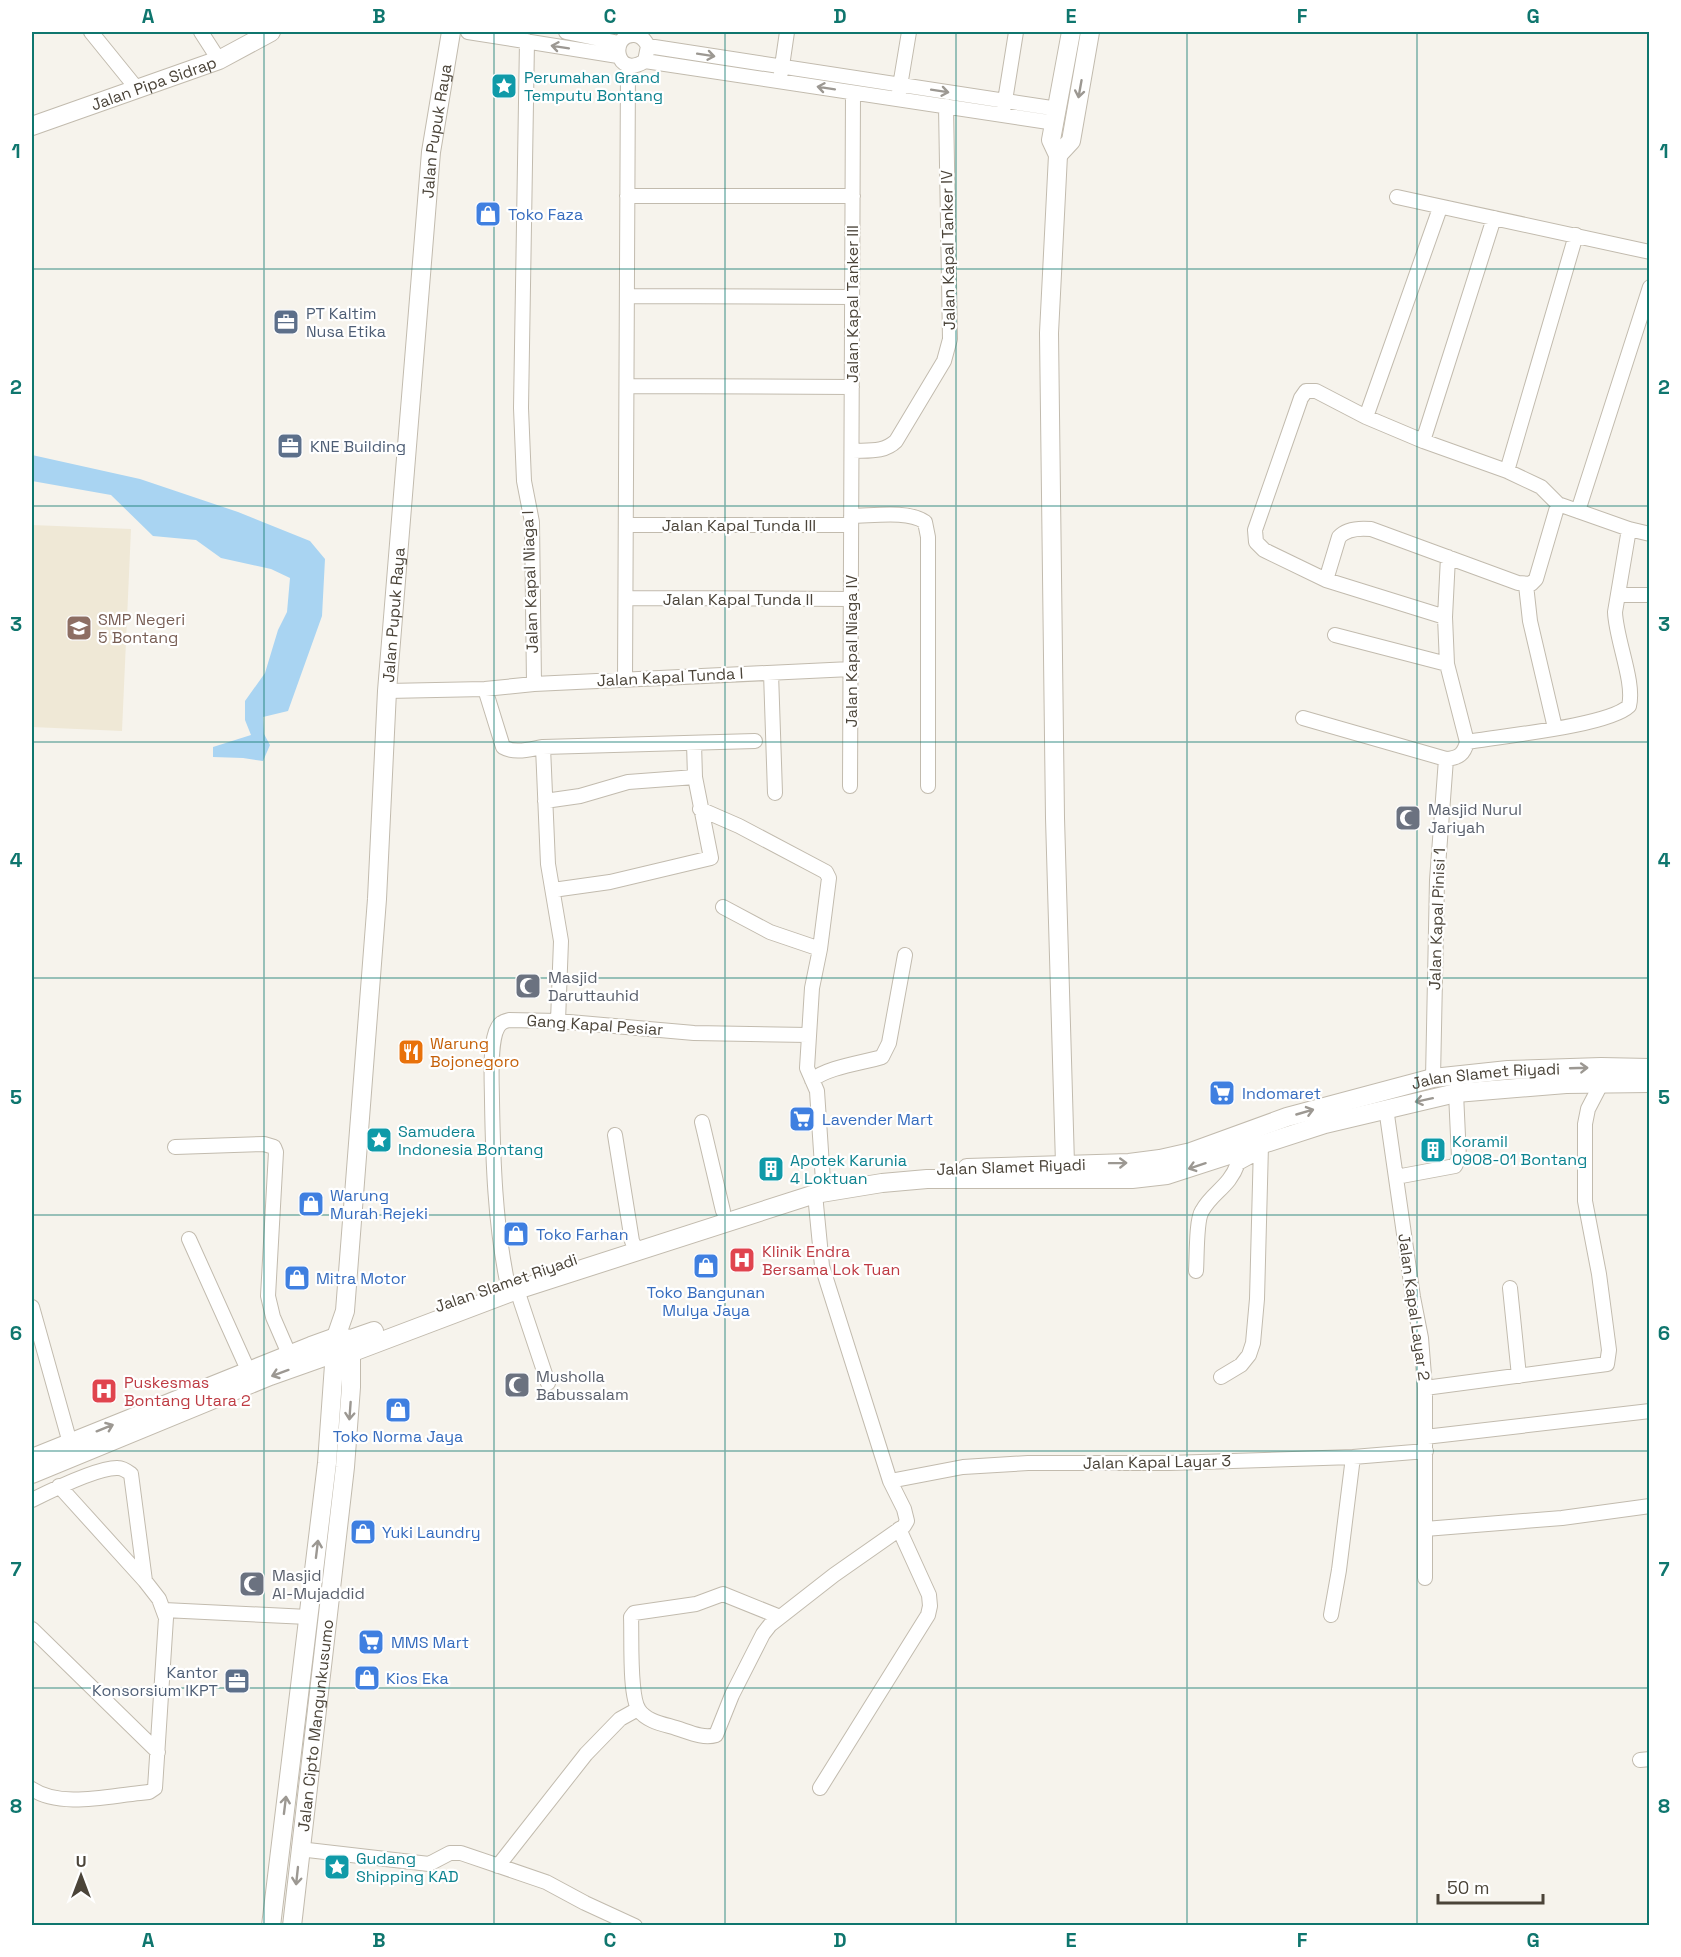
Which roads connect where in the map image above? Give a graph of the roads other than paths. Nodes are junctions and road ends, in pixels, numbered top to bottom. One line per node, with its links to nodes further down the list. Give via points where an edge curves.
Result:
1 (91, 32): 20 (street)
2 (201, 32): 15 (street)
3 (271, 32): 15 (street, Jalan Pipa Sidrap)
4 (451, 32): 66 (street, Jalan Pupuk Raya, via 431,152)
5 (468, 32): 13 (street)
6 (566, 32): 14 (street)
7 (787, 32): 17 (street)
8 (909, 32): 19 (street)
9 (1016, 32): 23 (street)
10 (1071, 32): 26 (street)
11 (1090, 32): 28 (street, one-way to 28, via 1071,141)
12 (646, 39): 14 (street, via 631,35 624,38); 16 (street); 17 (street, one-way to 17)
13 (527, 41): 14 (street, one-way to 13); 64 (street, Jalan Kapal Niaga I, via 522,408 524,481 532,522)
14 (622, 55): 16 (street, via 637,66); 29 (street)
15 (219, 60): 20 (street, Jalan Pipa Sidrap)
16 (645, 61): 18 (street)
17 (782, 67): 18 (street); 19 (street)
18 (780, 81): 21 (street, one-way to 18)
19 (900, 85): 22 (street); 23 (street, one-way to 23)
20 (138, 90): 27 (street, Jalan Pipa Sidrap)
21 (853, 93): 22 (street); 30 (street, Jalan Kapal Tanker III)
22 (898, 99): 24 (street)
23 (1005, 101): 25 (street); 26 (street)
24 (946, 106): 25 (street); 43 (street, Jalan Kapal Tanker IV, via 950,339 944,361 896,441 881,450)
25 (1003, 115): 26 (street)
26 (1056, 116): 28 (street, via 1051,140)
27 (32, 126)
28 (1058, 155): 98 (street, via 1049,333 1055,818)
29 (627, 196): 30 (street); 37 (street)
30 (853, 196): 38 (street, Jalan Kapal Tanker III)
31 (1397, 197): 32 (street)
32 (1440, 208): 33 (street); 41 (street)
33 (1494, 218): 34 (street); 42 (street)
34 (1576, 235): 35 (street); 44 (street)
35 (1650, 252)
36 (1650, 287): 46 (street)
37 (627, 296): 38 (street); 39 (street)
38 (852, 297): 40 (street, Jalan Kapal Tanker III)
39 (627, 386): 40 (street); 48 (street)
40 (852, 387): 43 (street, Jalan Kapal Tanker III)
41 (1366, 417): 42 (street); 52 (street, via 1316,391 1306,391 1255,530 1259,547)
42 (1423, 441): 44 (street)
43 (852, 451): 47 (street, Jalan Kapal Tanker III)
44 (1507, 471): 45 (street, via 1541,487)
45 (1558, 504): 46 (street); 53 (street, via 1536,579)
46 (1578, 511): 49 (street)
47 (851, 521): 48 (street, Jalan Kapal Tunda III); 57 (street, Jalan Kapal Niaga IV); 76 (street, Jalan Kapal Tunda III, via 905,516 925,522)
48 (626, 525): 56 (street)
49 (1629, 529): 50 (street); 54 (street)
50 (1650, 534)
51 (1448, 557): 52 (street, via 1371,529 1351,530 1339,537); 53 (street); 58 (street)
52 (1326, 580): 58 (street)
53 (1526, 585): 68 (street, via 1530,621)
54 (1618, 595): 55 (street); 68 (street, via 1615,626 1630,689 1629,706 1599,720)
55 (1650, 595)
56 (626, 598): 57 (street, Jalan Kapal Tunda II); 63 (street)
57 (851, 599): 61 (street, Jalan Kapal Niaga IV)
58 (1445, 617): 60 (street)
59 (1335, 635): 60 (street)
60 (1447, 664): 70 (street)
61 (851, 669): 62 (street, Jalan Kapal Tunda I); 75 (street, Jalan Kapal Niaga IV)
62 (771, 673): 63 (street, Jalan Kapal Tunda I); 77 (street)
63 (625, 680): 64 (street, Jalan Kapal Tunda I)
64 (534, 684): 65 (street, Jalan Kapal Tunda I)
65 (487, 689): 66 (street, Jalan Kapal Tunda I); 72 (street, via 503,747 516,751)
66 (387, 691): 101 (street, Jalan Pupuk Raya, via 377,899)
67 (1303, 718): 73 (street)
68 (1555, 728): 70 (street)
69 (755, 741): 71 (street)
70 (1467, 742): 73 (street, via 1459,757)
71 (694, 743): 72 (street); 74 (street)
72 (543, 747): 78 (street)
73 (1446, 759): 87 (street, Jalan Kapal Pinisi 1, via 1437,880)
74 (695, 777): 78 (street, via 628,782); 79 (street)
75 (850, 786)
76 (928, 786)
77 (775, 793)
78 (545, 801): 80 (street)
79 (700, 809): 80 (street, via 711,853 708,860); 82 (street, via 826,872 829,882)
80 (553, 890): 84 (street, via 561,941)
81 (723, 907): 82 (street, via 770,932)
82 (820, 949): 85 (street)
83 (905, 955): 89 (street, via 889,1043 882,1058)
84 (558, 1020): 85 (street, Gang Kapal Pesiar, via 694,1033); 106 (street, Gang Kapal Pesiar, via 509,1020 498,1026 495,1037 491,1072 493,1157 500,1247)
85 (808, 1035): 89 (street, via 807,1068)
86 (1650, 1068): 88 (street, Jalan Slamet Riyadi, one-way to 86, via 1600,1067)
87 (1433, 1078): 88 (street, Jalan Slamet Riyadi); 98 (street, Jalan Slamet Riyadi, one-way to 87, via 1129,1163 1191,1152 1287,1117)
88 (1509, 1079): 90 (street, Jalan Slamet Riyadi); 92 (street, Jalan Slamet Riyadi)
89 (812, 1080): 100 (street, via 817,1091)
90 (1605, 1082): 91 (street, Jalan Slamet Riyadi); 112 (street, via 1588,1109 1585,1124 1585,1201 1609,1358 1607,1364 1597,1366)
91 (1650, 1083)
92 (1456, 1093): 93 (street, Jalan Slamet Riyadi, one-way to 93); 99 (street, via 1460,1158 1455,1166)
93 (1386, 1108): 97 (street, Jalan Slamet Riyadi, via 1325,1124); 99 (street, Jalan Kapal Layar 2)
94 (702, 1122): 102 (street)
95 (615, 1135): 104 (street)
96 (175, 1147): 110 (street, via 274,1147 268,1296)
97 (1261, 1148): 100 (street, Jalan Slamet Riyadi, one-way to 100, via 1167,1175 1132,1179 927,1179); 105 (street, via 1238,1163 1232,1178 1200,1214); 113 (street, via 1253,1343 1241,1365)
98 (1065, 1164): 100 (street, Jalan Slamet Riyadi, via 877,1173)
99 (1396, 1177): 115 (street, Jalan Kapal Layar 2)
100 (819, 1188): 102 (street, Jalan Slamet Riyadi); 104 (street, Jalan Slamet Riyadi); 122 (street, via 822,1266)
101 (352, 1198): 109 (street, Jalan Cipto Mangunkusumo)
102 (723, 1211): 104 (street, Jalan Slamet Riyadi)
103 (189, 1239): 111 (street)
104 (634, 1246): 106 (street, Jalan Slamet Riyadi)
105 (1196, 1271)
106 (512, 1286): 109 (street, Jalan Slamet Riyadi); 114 (street, Gang Kapal Pesiar)
107 (1510, 1288): 112 (street)
108 (32, 1307): 117 (street)
109 (344, 1345): 110 (street); 121 (street, one-way to 121); 132 (street, Jalan Cipto Mangunkusumo, one-way to 109); 139 (street, Jalan Cipto Mangunkusumo, one-way to 139, via 345,1467)
110 (289, 1354): 111 (street)
111 (248, 1370): 117 (street, one-way to 111)
112 (1519, 1376): 115 (street)
113 (1221, 1377)
114 (548, 1383)
115 (1425, 1388): 118 (street, Jalan Kapal Layar 2)
116 (1650, 1411): 118 (street, Jalan Kapal Layar 3)
117 (70, 1443): 120 (street)
118 (1425, 1444): 119 (street, Jalan Kapal Layar 3); 126 (street, Jalan Kapal Layar 2)
119 (1353, 1456): 122 (street, Jalan Kapal Layar 3, via 1169,1463 1028,1463 963,1467); 131 (street)
120 (32, 1458)
121 (32, 1474)
122 (890, 1481): 127 (street, via 906,1515 907,1521)
123 (59, 1486): 124 (street); 129 (street); 129 (street, via 117,1467 130,1474)
124 (32, 1500)
125 (1650, 1506): 126 (street)
126 (1425, 1529): 128 (street, Jalan Kapal Layar 2)
127 (899, 1530): 133 (street); 137 (street, via 929,1595 928,1616)
128 (1425, 1578)
129 (145, 1581): 130 (street)
130 (164, 1610): 132 (street); 136 (street)
131 (1331, 1616)
132 (308, 1617): 141 (street, Jalan Cipto Mangunkusumo, one-way to 132)
133 (780, 1617): 135 (street, via 763,1634 716,1735 703,1737 660,1723); 135 (street, via 723,1594 696,1604 632,1615 633,1693)
134 (32, 1629): 136 (street)
135 (638, 1709): 140 (street, via 620,1719 586,1754)
136 (158, 1752): 138 (street, via 155,1788 149,1792 70,1800 43,1796)
137 (820, 1788)
138 (32, 1789)
139 (299, 1849): 140 (street, via 429,1864 456,1852); 142 (street, Jalan Cipto Mangunkusumo, one-way to 142)
140 (498, 1866): 143 (street, via 546,1882)
141 (271, 1926)
142 (292, 1926)
143 (635, 1926)

